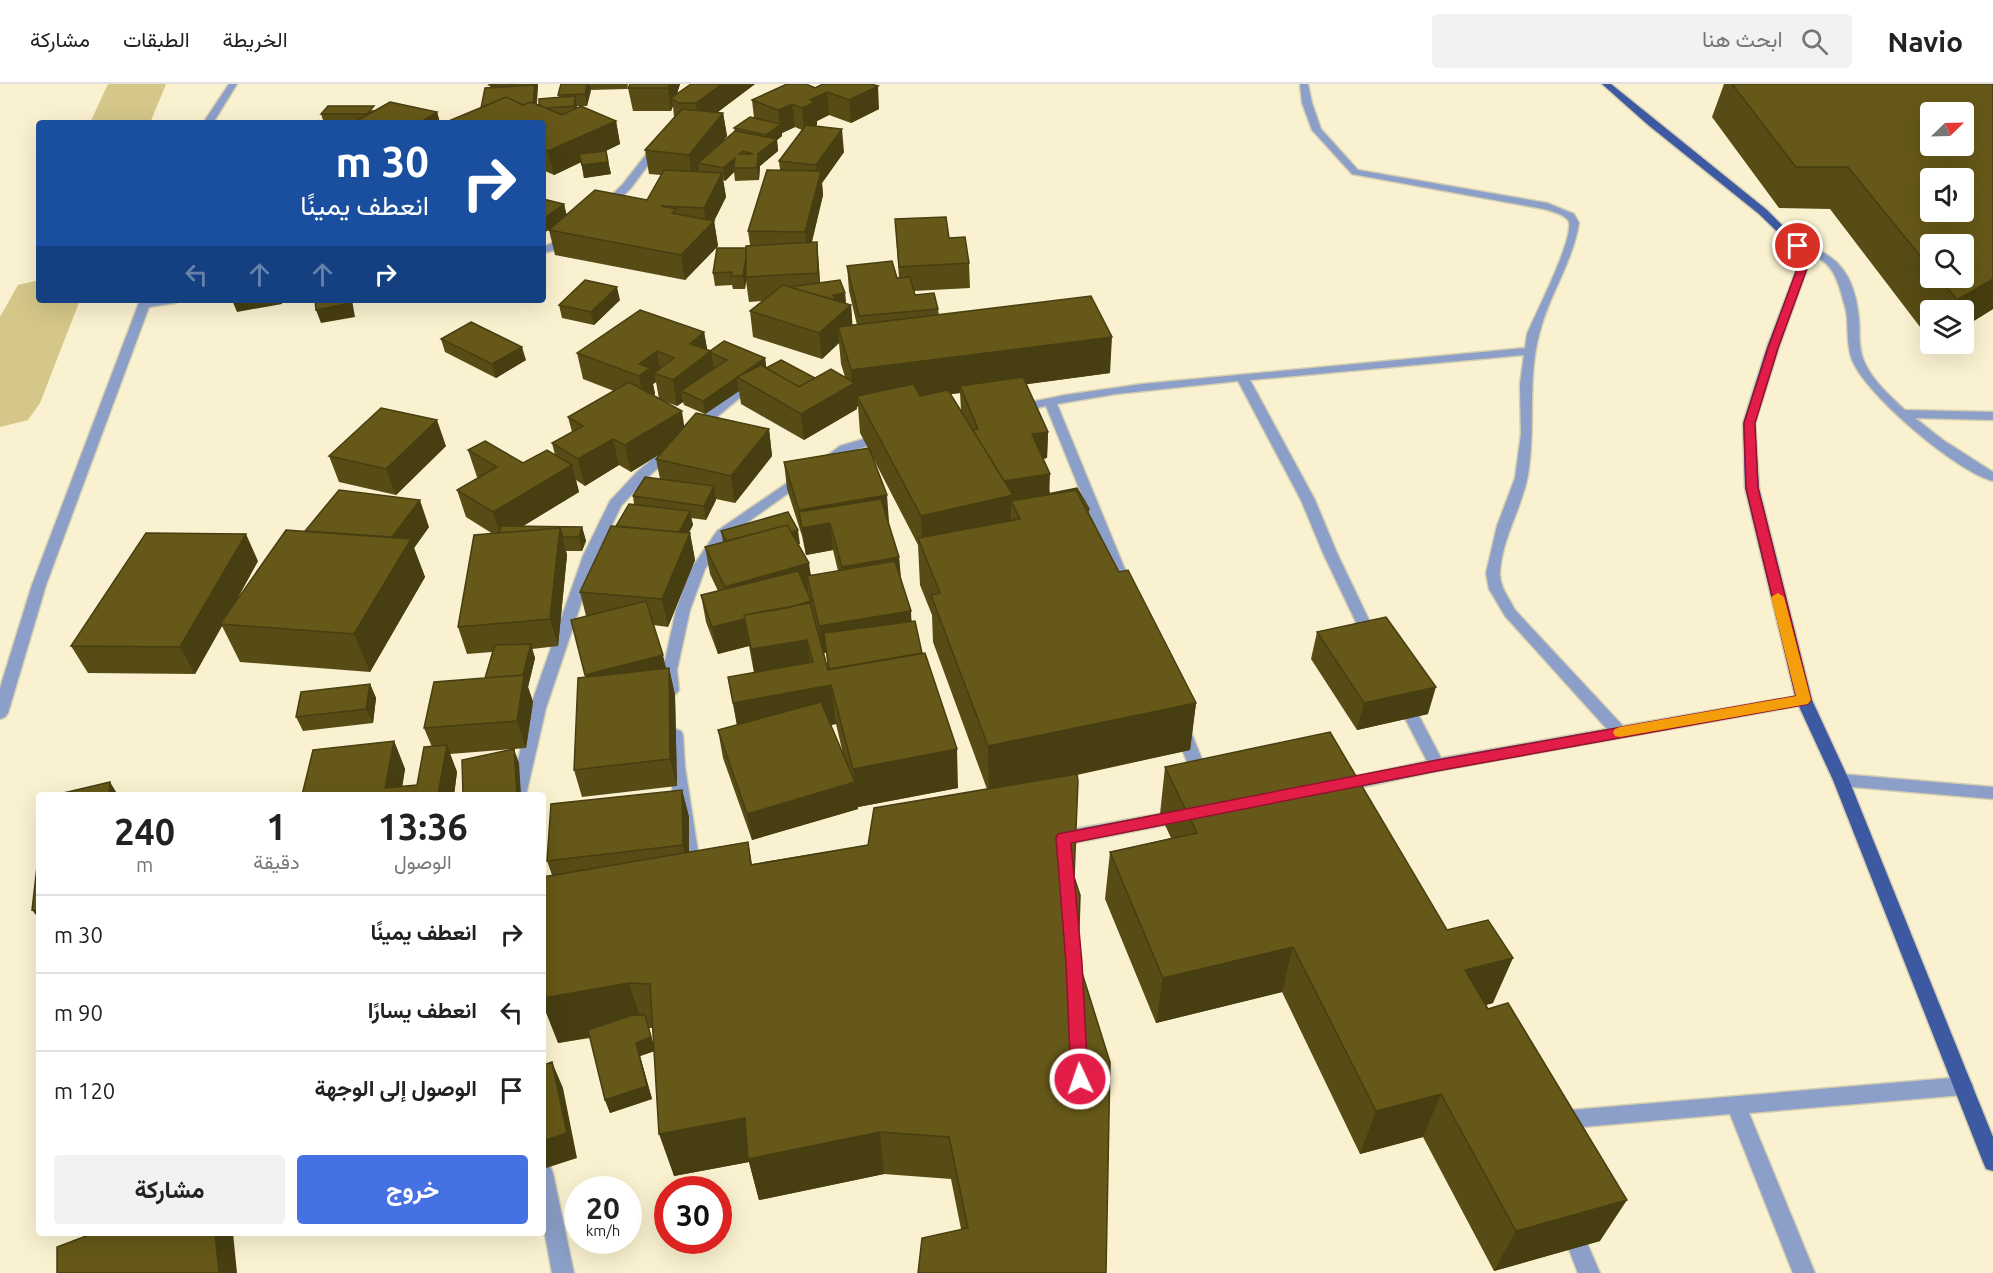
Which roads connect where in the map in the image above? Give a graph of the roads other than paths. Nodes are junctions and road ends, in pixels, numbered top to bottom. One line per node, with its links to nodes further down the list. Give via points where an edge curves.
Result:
1 (233, 84): 4 (street)
2 (1304, 84): 11 (street, via 1306,104 1317,130 1355,172 1547,206 1570,216 1574,223 1570,246 1533,334)
3 (1606, 84): 8 (main road, via 1763,212)
4 (210, 120)
5 (666, 135): 6 (street, via 627,186)
6 (597, 215)
7 (581, 229): 9 (street, via 565,242)
8 (1798, 246): 16 (street, via 1817,251 1836,263 1853,318 1853,342 1859,363 1876,389); 23 (main road, via 1803,266 1749,423 1752,488)
9 (546, 249)
10 (145, 303): 25 (street, via 39,585)
11 (1531, 351): 12 (street); 28 (street, via 1521,478 1495,556 1496,589 1510,614)
12 (1242, 377): 14 (street); 21 (street, via 1308,500)
13 (751, 382): 32 (street, via 643,474 615,504 595,546 538,708)
14 (1050, 400): 15 (street); 20 (street)
15 (999, 413)
16 (1904, 414): 17 (street); 19 (street)
17 (1993, 417)
18 (901, 434): 24 (street, via 868,440 777,493 722,534 699,569 683,610 670,670)
19 (1993, 477)
20 (1130, 600)
21 (1377, 650)
22 (1399, 692): 29 (street)
23 (1804, 700): 28 (street); 30 (main road)
24 (672, 702)
25 (0, 714)
26 (1178, 721): 31 (street)
27 (674, 724): 39 (street)
28 (1619, 732): 29 (street)
29 (1437, 765): 34 (street, via 1332,787)
30 (1841, 780): 33 (street); 40 (main road)
31 (1205, 788)
32 (519, 792)
33 (1993, 793)
34 (1349, 807)
35 (1202, 812): 36 (street)
36 (1064, 838): 37 (street); 38 (street)
37 (1040, 843)
38 (1065, 861)
39 (696, 888)
40 (1963, 1086): 41 (street); 43 (main road)
41 (1737, 1105): 42 (street); 48 (street)
42 (1538, 1122)
43 (1993, 1162)
44 (546, 1188): 46 (street)
45 (1562, 1209): 47 (street)
46 (563, 1273)
47 (1589, 1273)
48 (1804, 1273)

